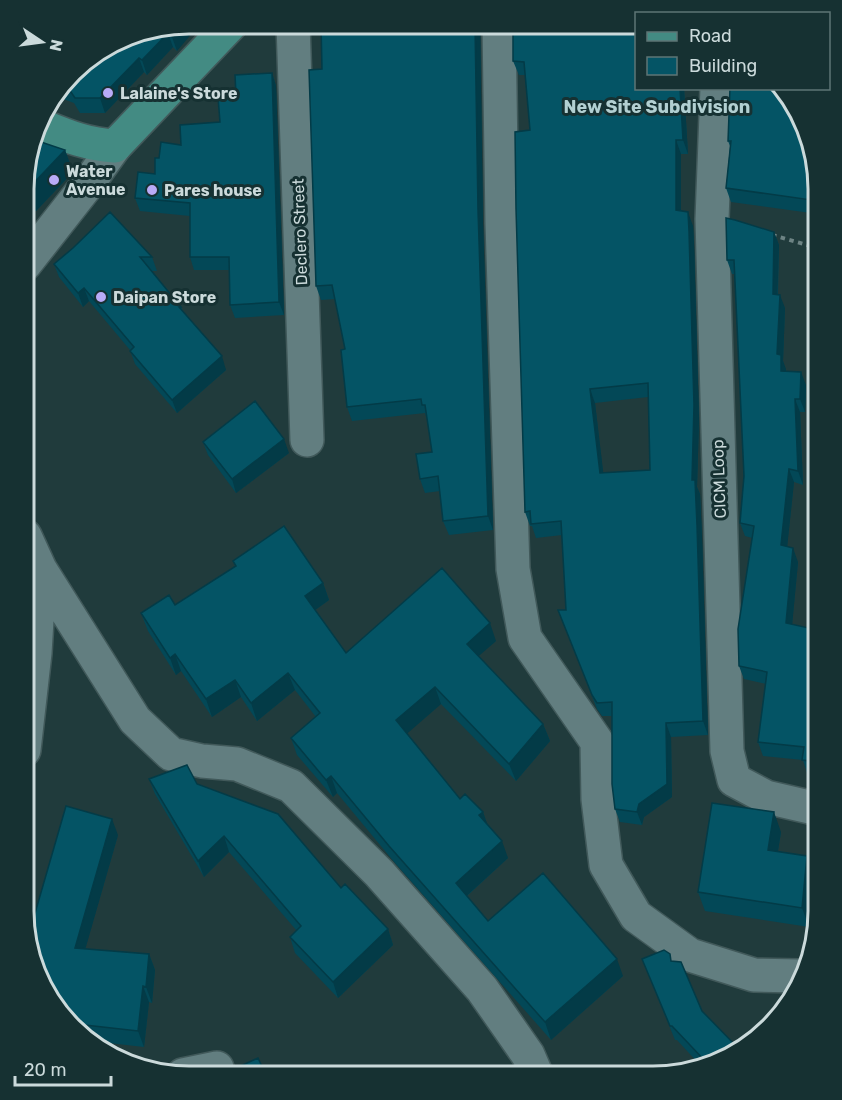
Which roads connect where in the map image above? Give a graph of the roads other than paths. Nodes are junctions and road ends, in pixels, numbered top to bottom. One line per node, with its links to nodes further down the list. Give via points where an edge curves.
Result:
1 (499, 34): 13 (street, via 513,569 525,638 597,742 598,799 606,865 636,916 690,955 754,975)
2 (221, 35): 6 (main road)
3 (293, 35): 8 (street, Declero Street)
4 (717, 90): 12 (street, CICM Loop, via 712,219 727,751 734,780 766,797)
5 (47, 128): 6 (main road, via 93,144)
6 (115, 146): 7 (street)
7 (35, 251)
8 (307, 440)
9 (35, 558): 10 (street)
10 (40, 569): 11 (street); 14 (street, via 135,720 171,754 237,764 291,786 379,873 482,989)
11 (35, 653)
12 (807, 806)
13 (793, 976)
14 (533, 1066)

